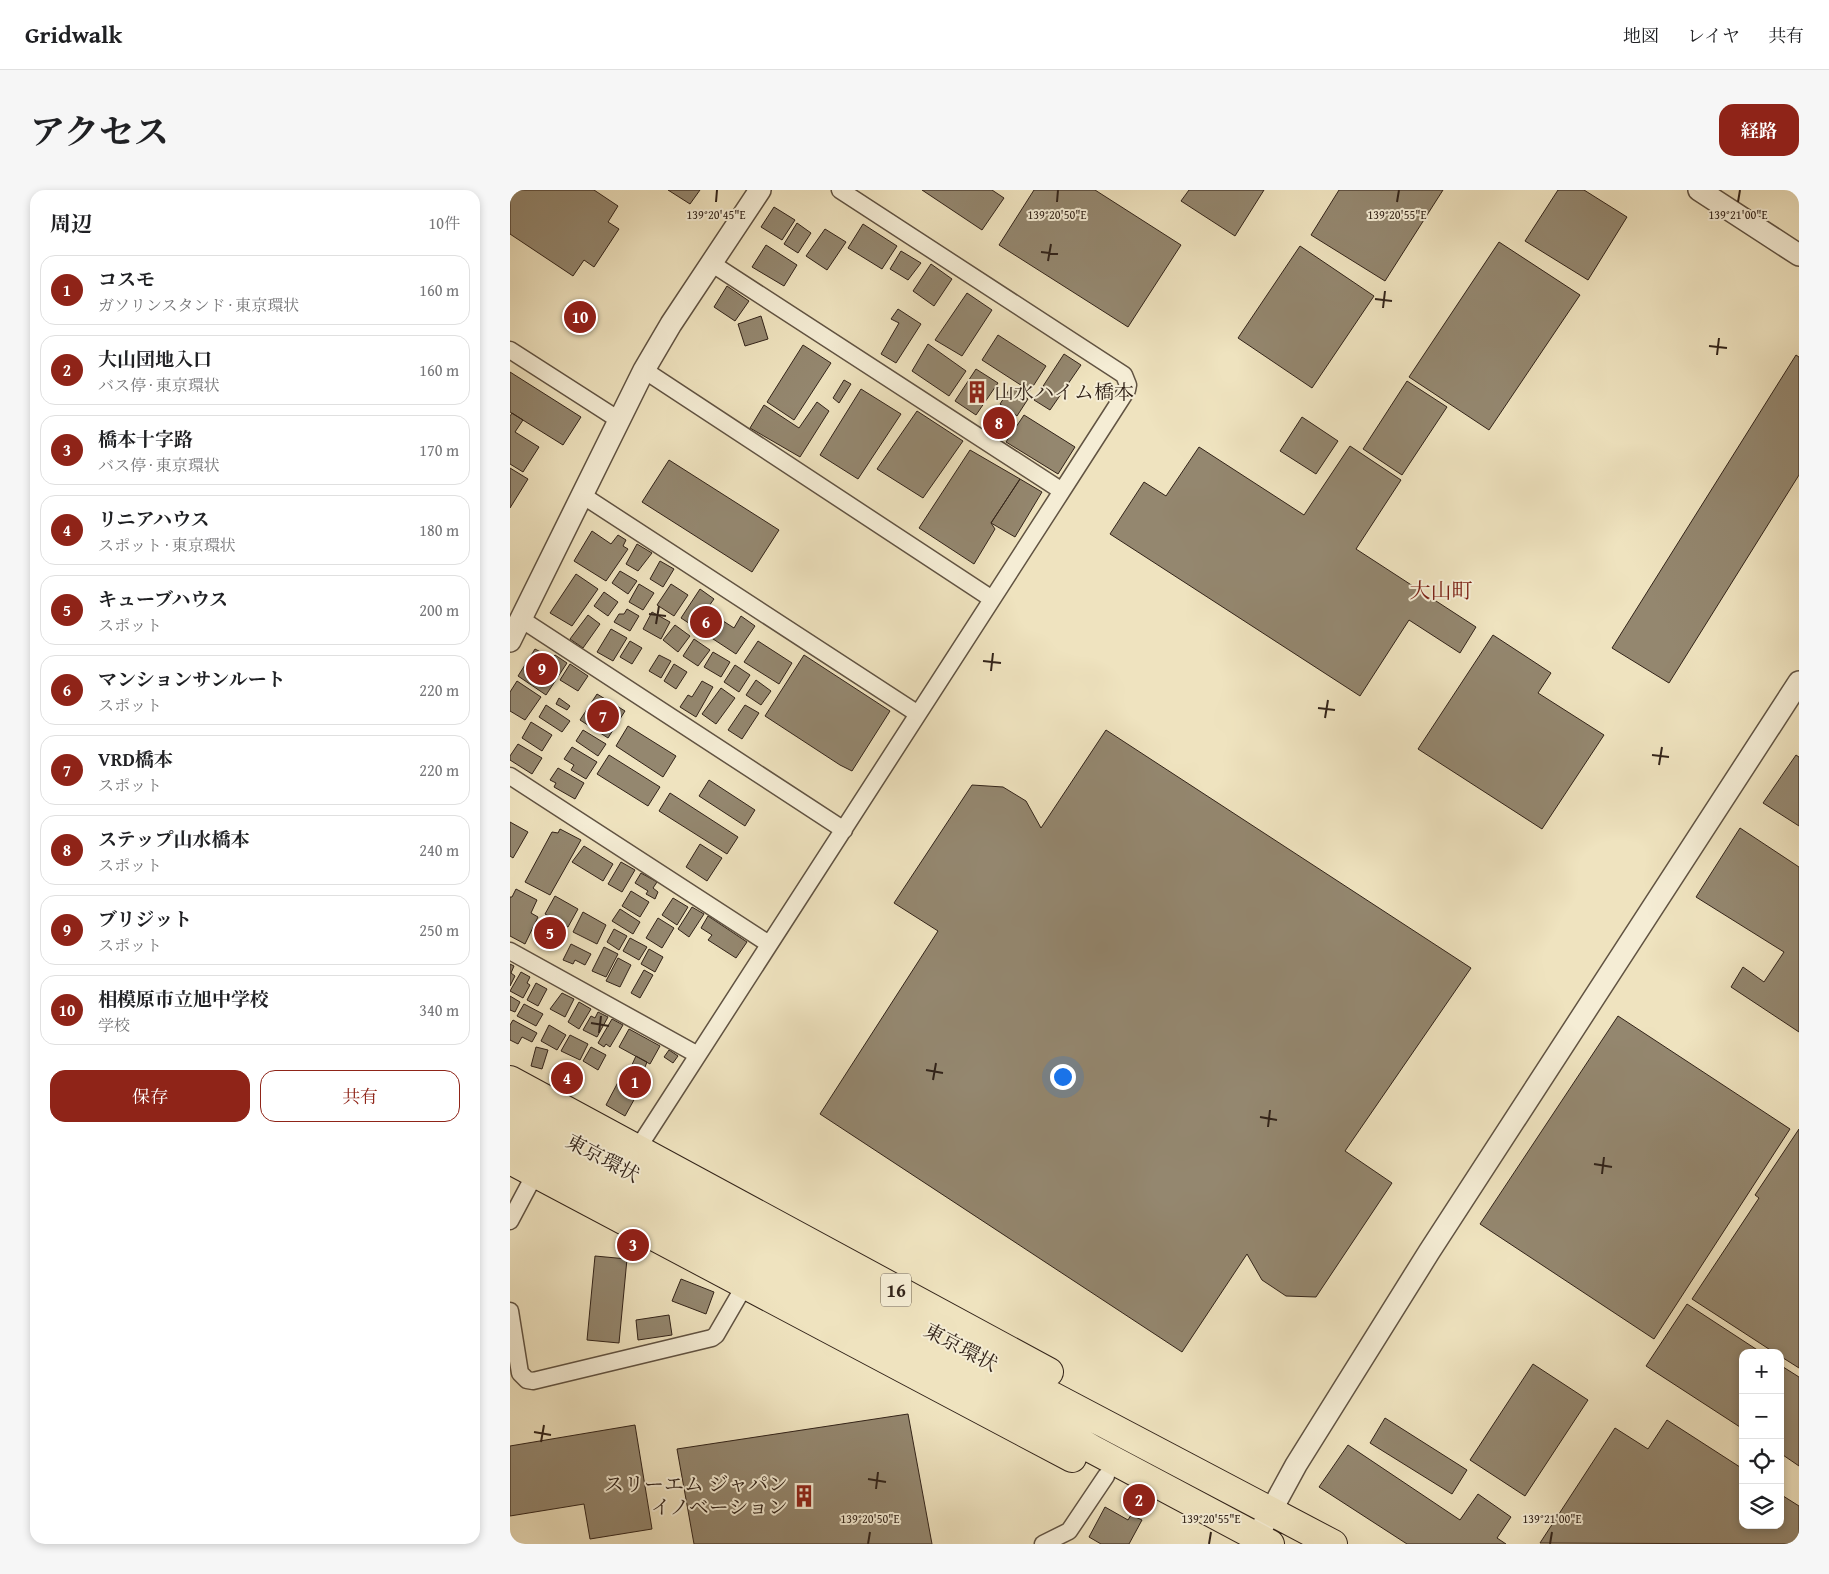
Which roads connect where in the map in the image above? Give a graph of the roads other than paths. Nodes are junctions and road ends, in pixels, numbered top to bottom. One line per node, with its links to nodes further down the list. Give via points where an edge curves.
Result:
1 (760, 190): 5 (street)
2 (840, 190): 9 (street, via 1124,375 1127,390)
3 (1699, 190): 4 (street)
4 (1799, 255)
5 (711, 263): 7 (street); 9 (street)
6 (510, 350): 8 (street)
7 (644, 370): 8 (street); 11 (street)
8 (619, 420): 10 (street)
9 (1062, 491): 11 (street)
10 (582, 495): 12 (street); 15 (street)
11 (992, 599): 15 (street)
12 (520, 619): 13 (street); 17 (street)
13 (510, 640)
14 (1799, 682): 32 (street, via 1429,1252)
15 (918, 714): 17 (street)
16 (510, 776): 18 (street)
17 (844, 830): 18 (street)
18 (769, 944): 20 (street)
19 (510, 951): 20 (street)
20 (698, 1055): 24 (street)
21 (510, 1080): 24 (highway, 16)
22 (510, 1108): 26 (highway, 東京環状 / 16)
23 (510, 1135): 26 (highway, 東京環状 / 16)
24 (638, 1148): 32 (highway, 16, via 1255,1482)
25 (510, 1160): 27 (highway)
26 (594, 1167): 32 (highway, 東京環状 / 16); 33 (highway, 東京環状 / 16, via 1092,1449)
27 (535, 1174): 28 (street); 29 (highway)
28 (510, 1221)
29 (745, 1285): 30 (street, via 712,1338 533,1381 520,1373); 31 (highway)
30 (510, 1311)
31 (1106, 1476): 33 (highway); 35 (street, via 1069,1531)
32 (1270, 1511): 34 (street); 36 (highway, 東京環状 / 16)
33 (1222, 1518): 34 (highway, 東京環状 / 16)
34 (1260, 1542)
35 (1043, 1544)
36 (1333, 1544)

